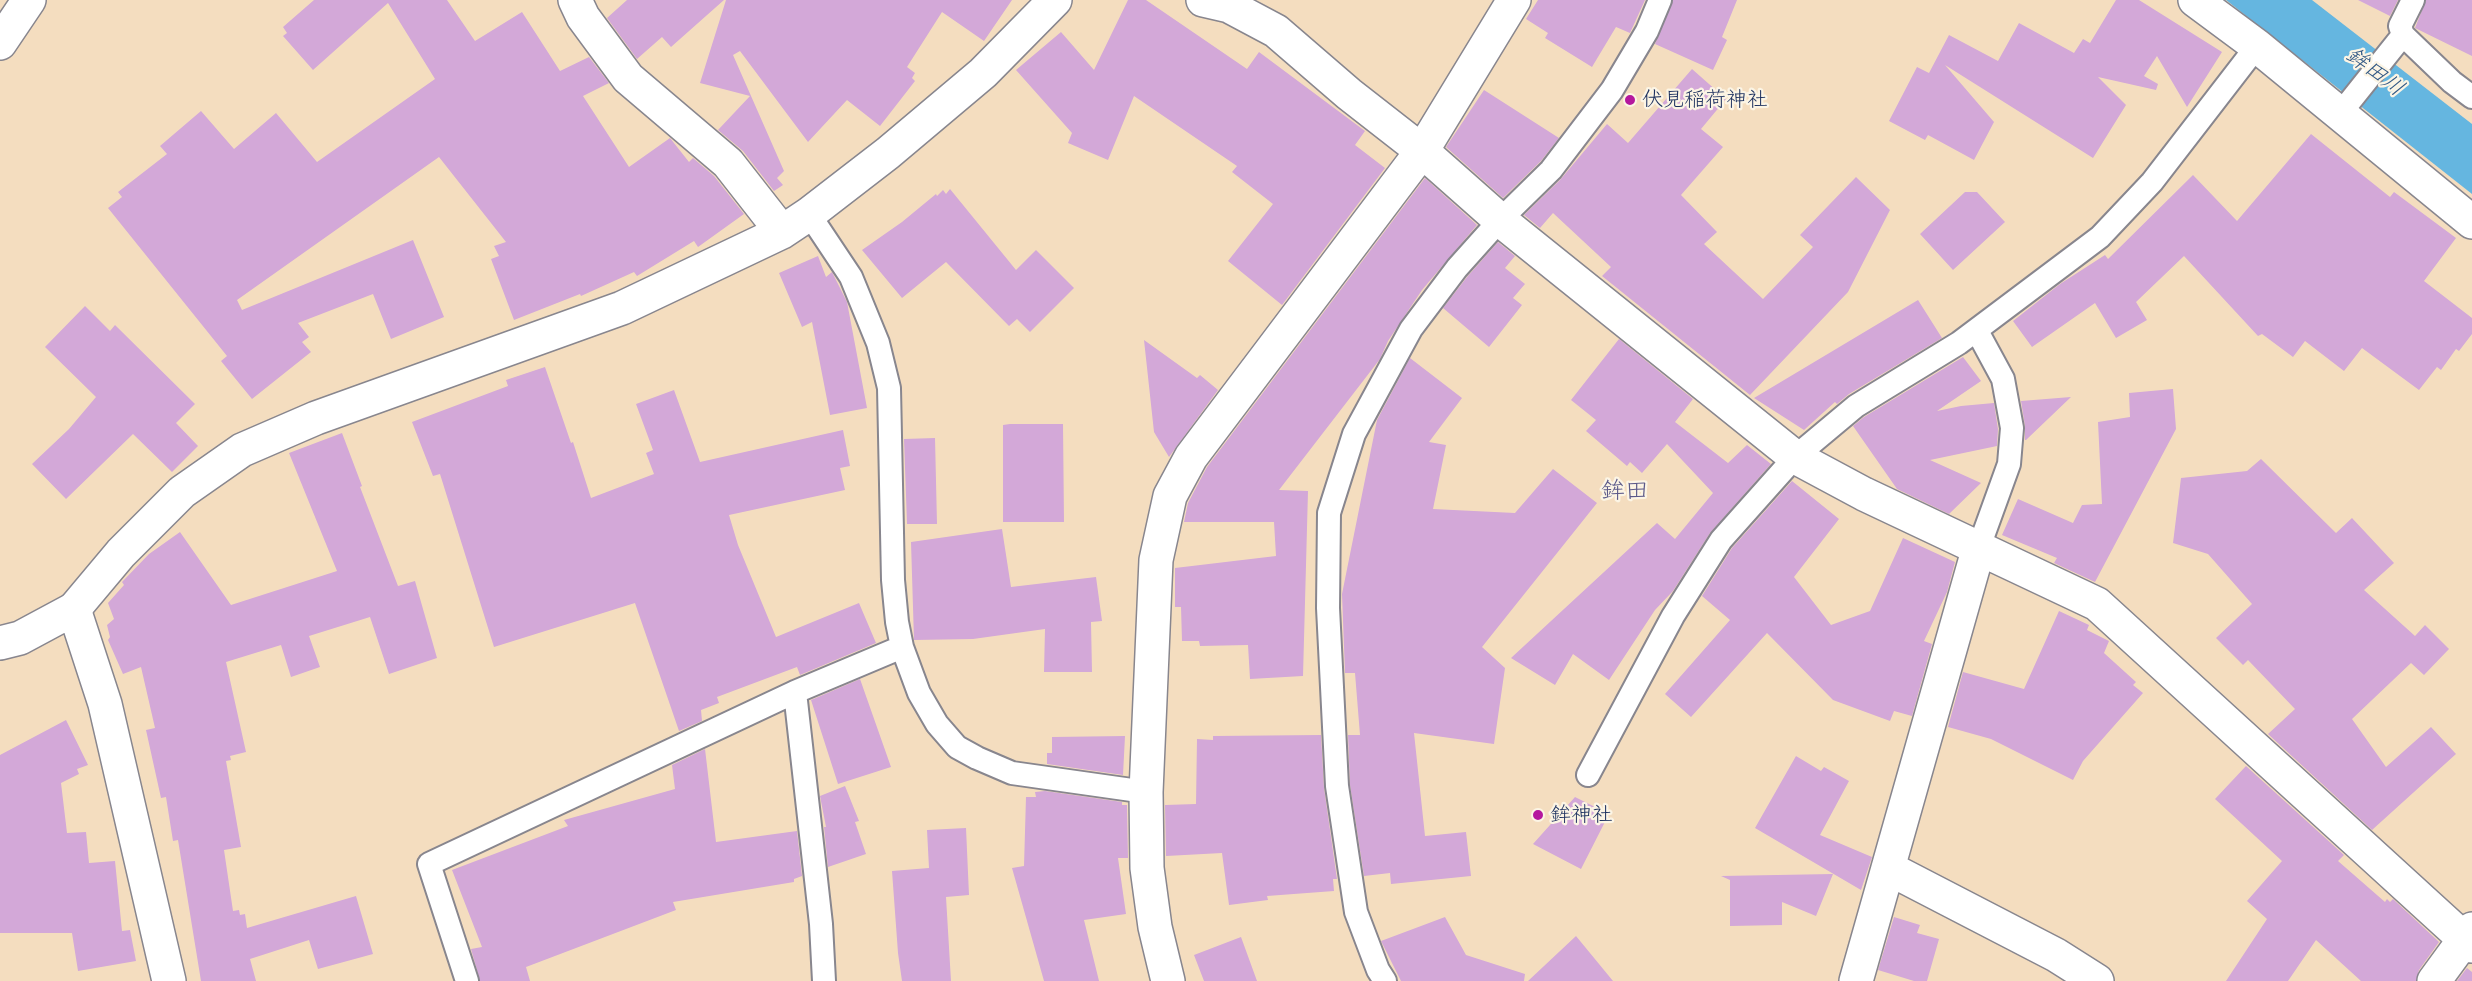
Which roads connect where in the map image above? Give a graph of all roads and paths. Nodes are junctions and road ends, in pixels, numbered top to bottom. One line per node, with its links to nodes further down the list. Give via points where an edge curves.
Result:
1 (28, 0): 10 (street)
2 (575, 0): 18 (street, via 628,78 728,163)
3 (1055, 0): 15 (street, via 983,73)
4 (1203, 0): 14 (street, via 1229,6 1276,31)
5 (1514, 0): 14 (street)
6 (1660, 0): 16 (lane, via 1647,31 1612,90 1551,170)
7 (2195, 0): 11 (street)
8 (2413, 0): 9 (lane, via 2400,26)
9 (2400, 38): 12 (lane); 13 (lane)
10 (0, 43)
11 (2257, 46): 13 (street); 19 (lane, via 2152,182 2100,237)
12 (2472, 97)
13 (2341, 112): 17 (street)
14 (1422, 151): 16 (street); 27 (street, via 1191,457 1170,496 1156,560)
15 (809, 214): 18 (street); 24 (lane, via 851,277 879,343 889,388 893,580)
16 (1500, 220): 20 (street); 34 (lane, via 1411,329 1354,434 1329,513 1328,608 1337,786 1356,912)
17 (2472, 222)
18 (782, 232): 22 (street, via 622,308 316,417 242,450 182,492)
19 (1977, 331): 20 (lane, via 1856,406); 21 (lane, via 2003,379 2012,428 2008,464)
20 (1795, 457): 21 (street); 26 (lane, via 1721,540 1673,616)
21 (1979, 547): 28 (street); 29 (street, via 2097,604)
22 (74, 609): 23 (street, via 20,638); 30 (street, via 105,704)
23 (0, 643)
24 (902, 647): 25 (lane); 27 (lane, via 919,693 937,724 957,747 1012,773)
25 (795, 692): 31 (lane, via 429,864); 32 (lane)
26 (1588, 775)
27 (1146, 792): 33 (street, via 1147,868)
28 (1888, 868): 35 (street); 36 (street, via 2056,955)
29 (2469, 938): 37 (street)
30 (169, 981)
31 (467, 981)
32 (824, 981)
33 (1168, 981)
34 (1385, 981)
35 (1856, 981)
36 (2097, 981)
37 (2434, 981)

